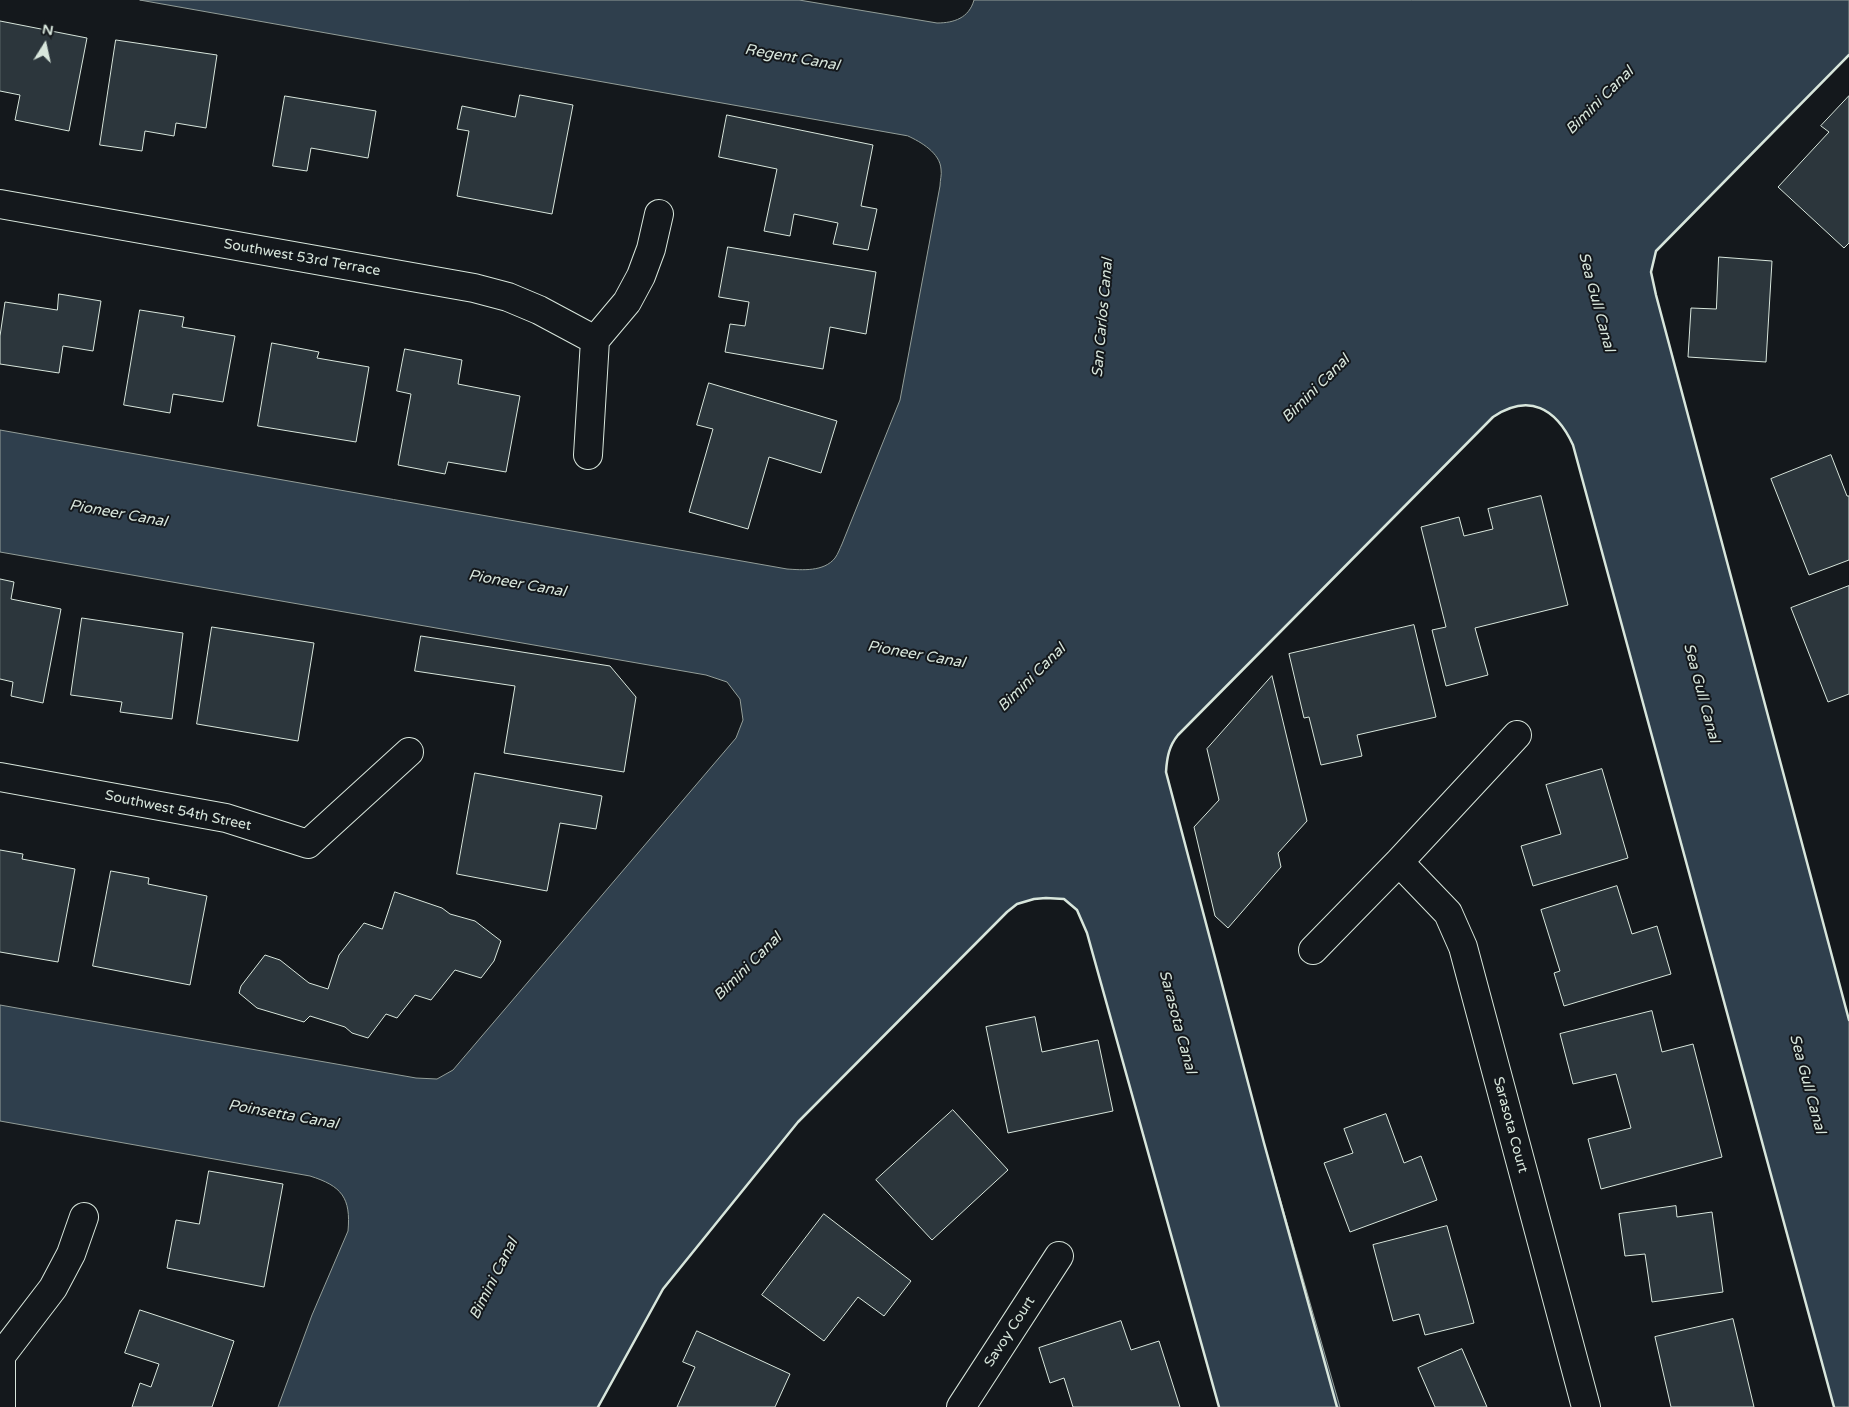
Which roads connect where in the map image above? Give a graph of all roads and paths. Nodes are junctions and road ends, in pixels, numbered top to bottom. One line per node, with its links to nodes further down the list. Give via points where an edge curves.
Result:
1 (0, 204): 3 (street, Southwest 53rd Terrace, via 474,288 539,310)
2 (659, 214): 3 (street, via 652,248 641,276 627,302)
3 (595, 340): 4 (street)
4 (588, 455)
5 (1517, 735): 8 (street)
6 (409, 752): 7 (street, Southwest 54th Street, via 308,844 226,818)
7 (0, 777)
8 (1399, 862): 9 (street); 15 (street, Sarasota Court, via 1448,913 1463,946)
9 (1313, 950)
10 (84, 1218): 12 (street, via 71,1254 53,1288)
11 (1059, 1256): 14 (street, Savoy Court)
12 (1, 1356): 13 (street)
13 (1, 1407)
14 (961, 1407)
15 (1586, 1407)

